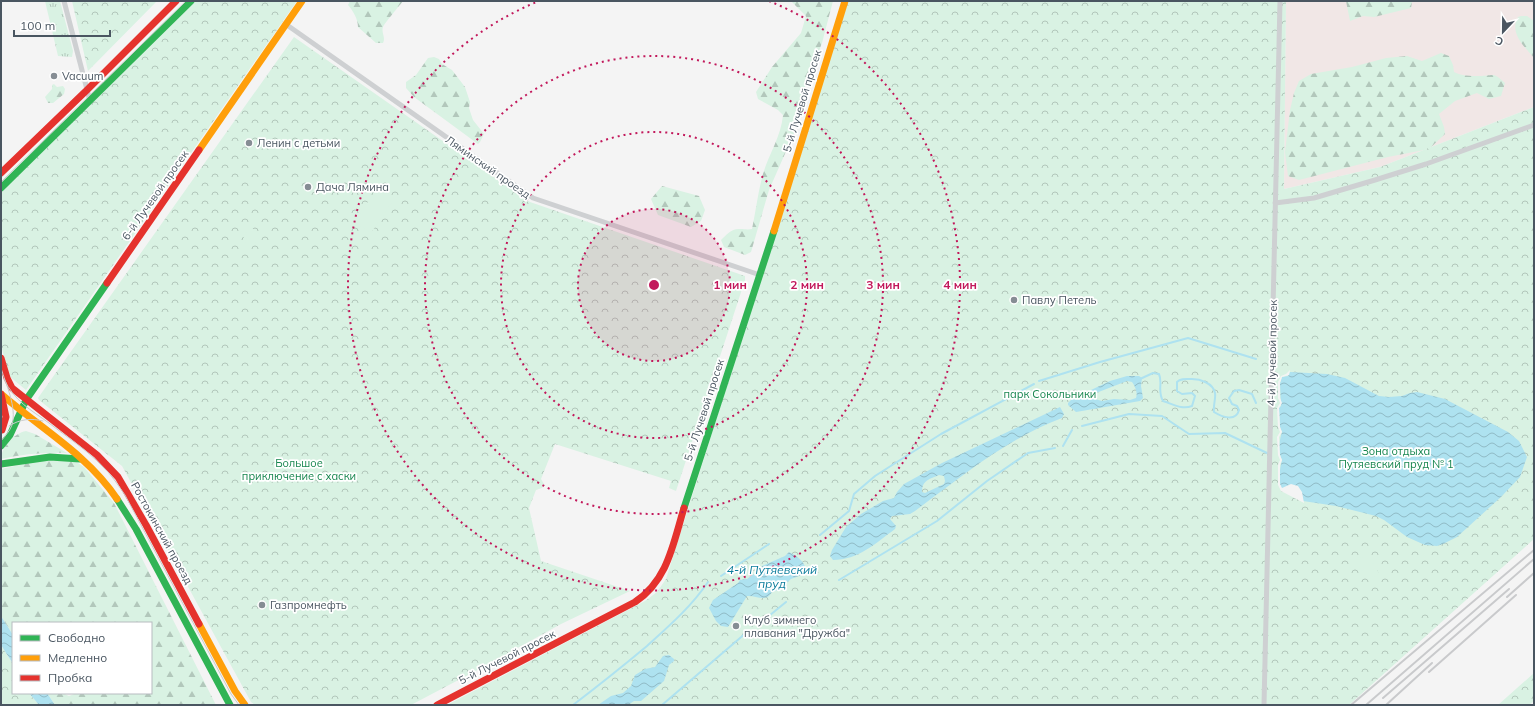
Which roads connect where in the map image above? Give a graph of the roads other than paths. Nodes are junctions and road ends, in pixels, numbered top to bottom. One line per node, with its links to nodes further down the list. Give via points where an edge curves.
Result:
1 (64, 1): 8 (street)
2 (176, 1): 8 (main road)
3 (191, 1): 9 (main road)
4 (302, 1): 7 (main road, 6-й Лучевой просек)
5 (845, 1): 14 (main road, 5-й Лучевой просек)
6 (1280, 1): 13 (street, 4-й Лучевой просек)
7 (287, 25): 14 (street, Ляминский проезд, via 533,198); 17 (main road, 6-й Лучевой просек)
8 (87, 90): 9 (street); 11 (main road)
9 (90, 101): 12 (main road)
10 (1534, 124): 13 (street, via 1434,162 1375,180 1314,198)
11 (1, 173)
12 (1, 188)
13 (1275, 203): 26 (street, 4-й Лучевой просек)
14 (760, 275): 25 (main road, 5-й Лучевой просек, via 666,565 649,593)
15 (1, 358): 17 (main road, Ростокинский проезд, via 12,388)
16 (1, 394): 18 (main road, Ростокинский проезд); 19 (main road, via 6,417)
17 (26, 400): 18 (main road, 6-й Лучевой просек); 24 (main road, Ростокинский проезд, via 92,450 118,477)
18 (20, 412): 19 (main road); 20 (main road, 6-й Лучевой просек, via 10,435); 21 (main road, Ростокинский проезд)
19 (1, 430)
20 (1, 446)
21 (83, 460): 22 (main road, via 49,457); 23 (main road, Ростокинский проезд, via 101,477 136,529)
22 (1, 464)
23 (230, 705)
24 (245, 705)
25 (437, 705)
26 (1264, 705)

